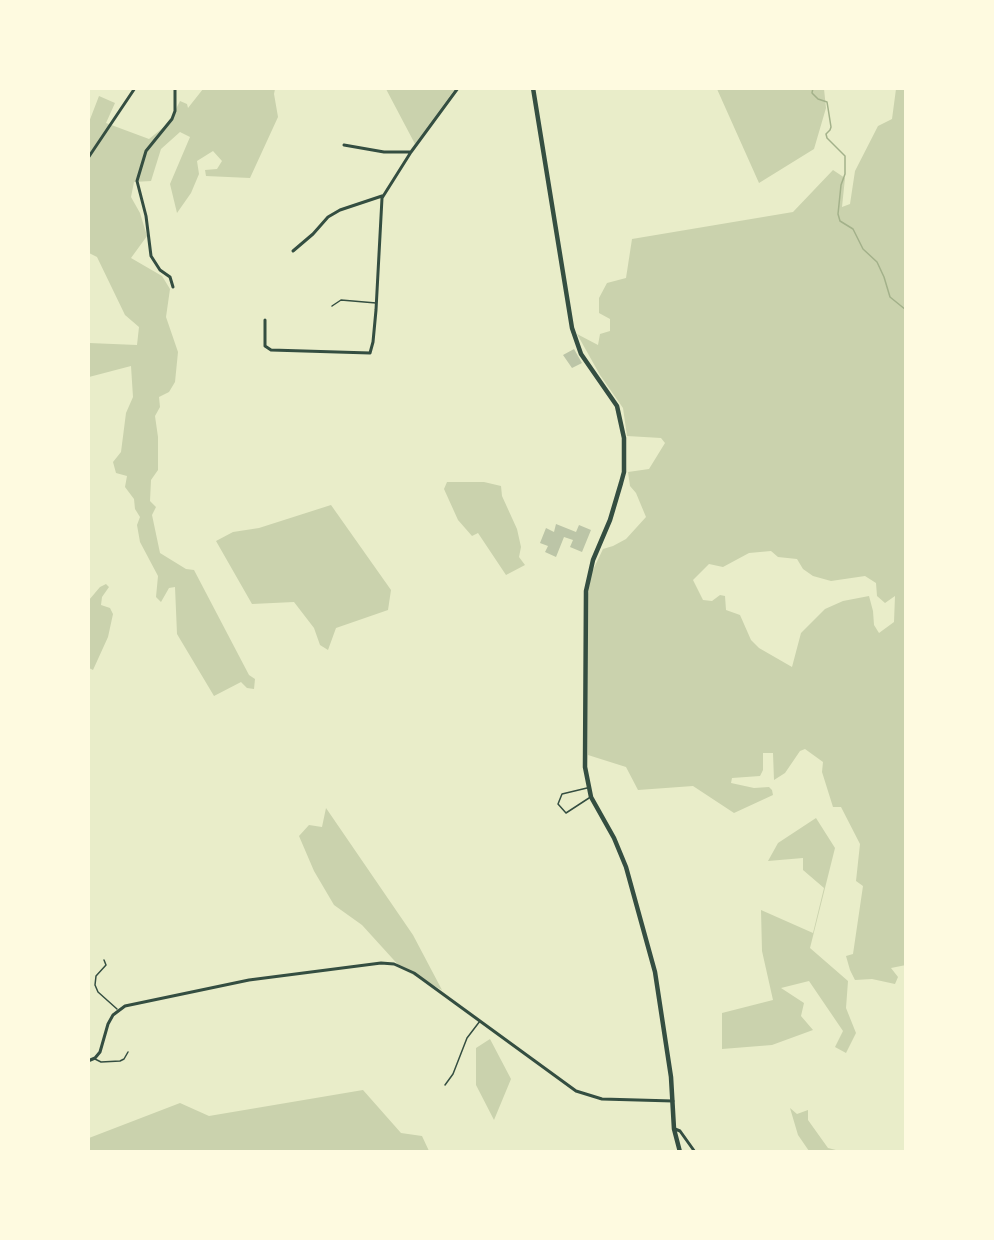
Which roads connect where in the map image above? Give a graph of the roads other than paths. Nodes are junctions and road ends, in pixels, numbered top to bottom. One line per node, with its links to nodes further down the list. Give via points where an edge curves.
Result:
1 (135, 88): 7 (street)
2 (175, 88): 10 (street, via 172,119 146,151 137,181 151,256 170,277)
3 (458, 88): 6 (street)
4 (532, 88): 14 (main road, via 572,328 581,354 617,406 624,438 624,472 586,591 584,744)
5 (344, 145): 6 (street)
6 (411, 152): 8 (street)
7 (88, 158)
8 (383, 195): 9 (street, via 328,217); 11 (street)
9 (293, 250)
10 (173, 287)
11 (376, 303): 12 (lane, via 341,300); 13 (street, via 370,352 271,350 265,346)
12 (332, 306)
13 (265, 320)
14 (588, 788): 15 (main road); 15 (lane, via 562,794 558,804 566,813)
15 (591, 797): 23 (main road, via 620,849 649,946 660,996)
16 (104, 960): 17 (lane, via 106,966 96,976 95,985)
17 (118, 1010): 18 (street, via 249,980 381,963 414,973); 20 (street)
18 (480, 1021): 22 (lane, via 467,1038); 23 (street, via 561,1080 590,1096)
19 (128, 1052): 20 (lane, via 120,1061 101,1062)
20 (95, 1058): 21 (street)
21 (88, 1061)
22 (445, 1085)
23 (673, 1101): 24 (main road)
24 (674, 1128): 25 (main road); 26 (street)
25 (680, 1152)
26 (695, 1152)

